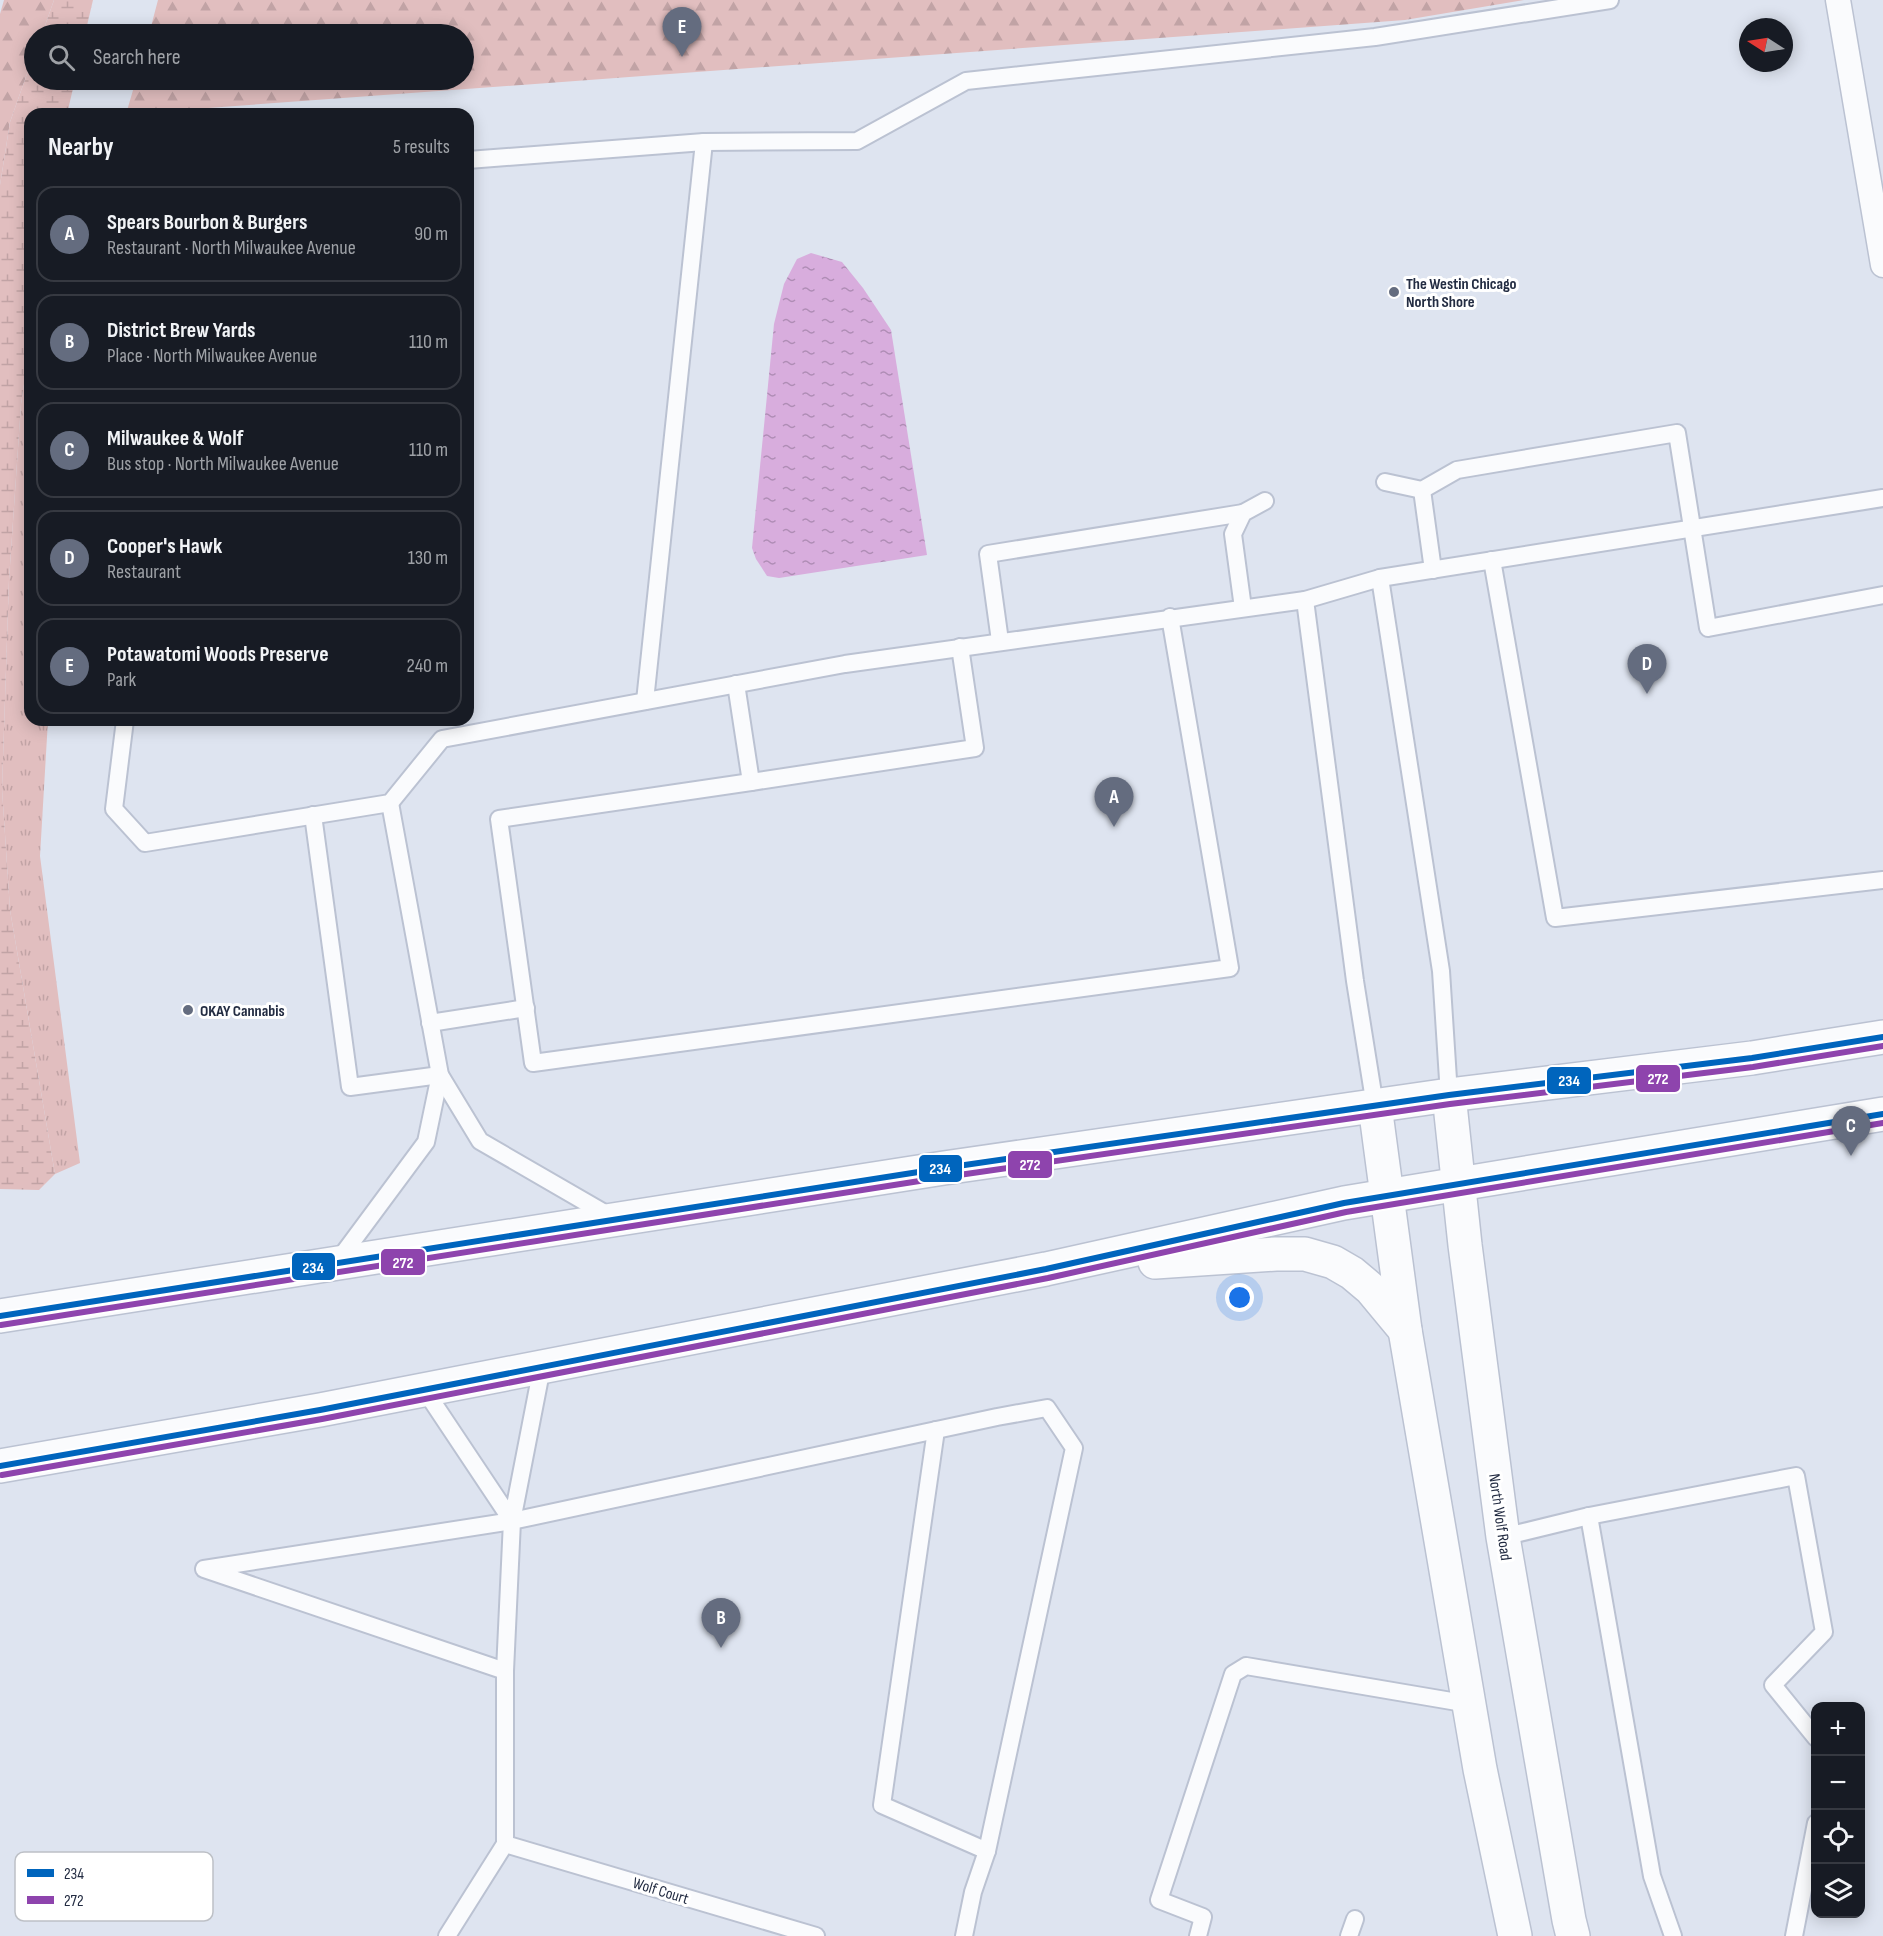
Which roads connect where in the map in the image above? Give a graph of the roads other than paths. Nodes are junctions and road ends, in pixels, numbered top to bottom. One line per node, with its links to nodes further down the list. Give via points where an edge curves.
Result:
1 (1610, 0): 3 (lane, via 1375,37 966,81 856,141)
2 (1838, 0): 5 (street)
3 (704, 142): 4 (lane); 22 (lane)
4 (474, 160)
5 (1883, 265)
6 (1385, 482): 7 (lane)
7 (1422, 490): 11 (lane, via 1457,470 1677,434); 13 (lane)
8 (1883, 498): 11 (lane)
9 (1265, 501): 10 (lane)
10 (1243, 513): 17 (lane, via 1233,534); 19 (lane, via 988,554)
11 (1693, 528): 12 (lane); 15 (lane, via 1708,628)
12 (1492, 560): 13 (lane); 27 (lane, via 1555,918)
13 (1433, 570): 14 (lane)
14 (1380, 578): 16 (lane); 32 (lane, via 1441,971)
15 (1883, 595)
16 (1305, 600): 17 (lane); 33 (lane)
17 (1243, 608): 18 (lane)
18 (1170, 617): 19 (lane); 28 (lane, via 1230,968 533,1064)
19 (1000, 641): 20 (lane)
20 (960, 647): 21 (lane); 24 (lane, via 975,748)
21 (736, 684): 22 (lane); 24 (lane)
22 (645, 701): 25 (lane, via 442,739)
23 (124, 726): 26 (lane, via 114,809 144,843)
24 (751, 782): 28 (lane, via 499,819)
25 (390, 803): 26 (lane); 29 (lane)
26 (313, 815): 31 (lane, via 350,1087)
27 (1883, 880)
28 (526, 1008): 29 (lane)
29 (430, 1023): 31 (lane)
30 (1883, 1037): 32 (main road, via 1752,1058)
31 (440, 1075): 37 (lane, via 480,1141); 38 (lane, via 426,1142)
32 (1449, 1095): 33 (main road); 35 (main road, North Wolf Road)
33 (1375, 1106): 36 (main road); 37 (main road)
34 (1883, 1114): 35 (main road)
35 (1459, 1185): 36 (main road); 50 (main road, North Wolf Road)
36 (1387, 1196): 39 (main road); 43 (main road)
37 (616, 1220): 38 (main road)
38 (337, 1263): 41 (main road)
39 (1046, 1269): 43 (main road, via 1305,1254 1333,1262 1352,1273 1371,1289); 44 (main road)
40 (0, 1291): 41 (main road)
41 (39, 1309): 42 (main road)
42 (0, 1316)
43 (1405, 1330): 52 (main road)
44 (542, 1367): 45 (main road); 49 (lane)
45 (424, 1389): 47 (main road); 49 (lane)
46 (936, 1430): 49 (lane); 56 (lane, via 882,1805); 56 (lane, via 1047,1408 1074,1448)
47 (0, 1466)
48 (1589, 1516): 50 (lane); 53 (lane, via 1796,1476 1824,1632 1773,1685); 66 (lane, via 1652,1876)
49 (512, 1521): 51 (lane); 51 (lane, via 204,1569)
50 (1503, 1538): 65 (main road, North Wolf Road)
51 (505, 1671): 54 (lane)
52 (1469, 1704): 62 (lane, via 1246,1666 1233,1674 1159,1900 1203,1917); 64 (main road)
53 (1811, 1733)
54 (506, 1844): 58 (lane, Wolf Court); 59 (lane)
55 (1811, 1845): 67 (lane)
56 (987, 1851): 61 (lane)
57 (1354, 1919): 63 (lane)
58 (779, 1931): 60 (lane, Wolf Court)
59 (447, 1936)
60 (816, 1936)
61 (964, 1936)
62 (1198, 1936)
63 (1349, 1936)
64 (1515, 1936)
65 (1574, 1936)
66 (1673, 1936)
67 (1794, 1936)

